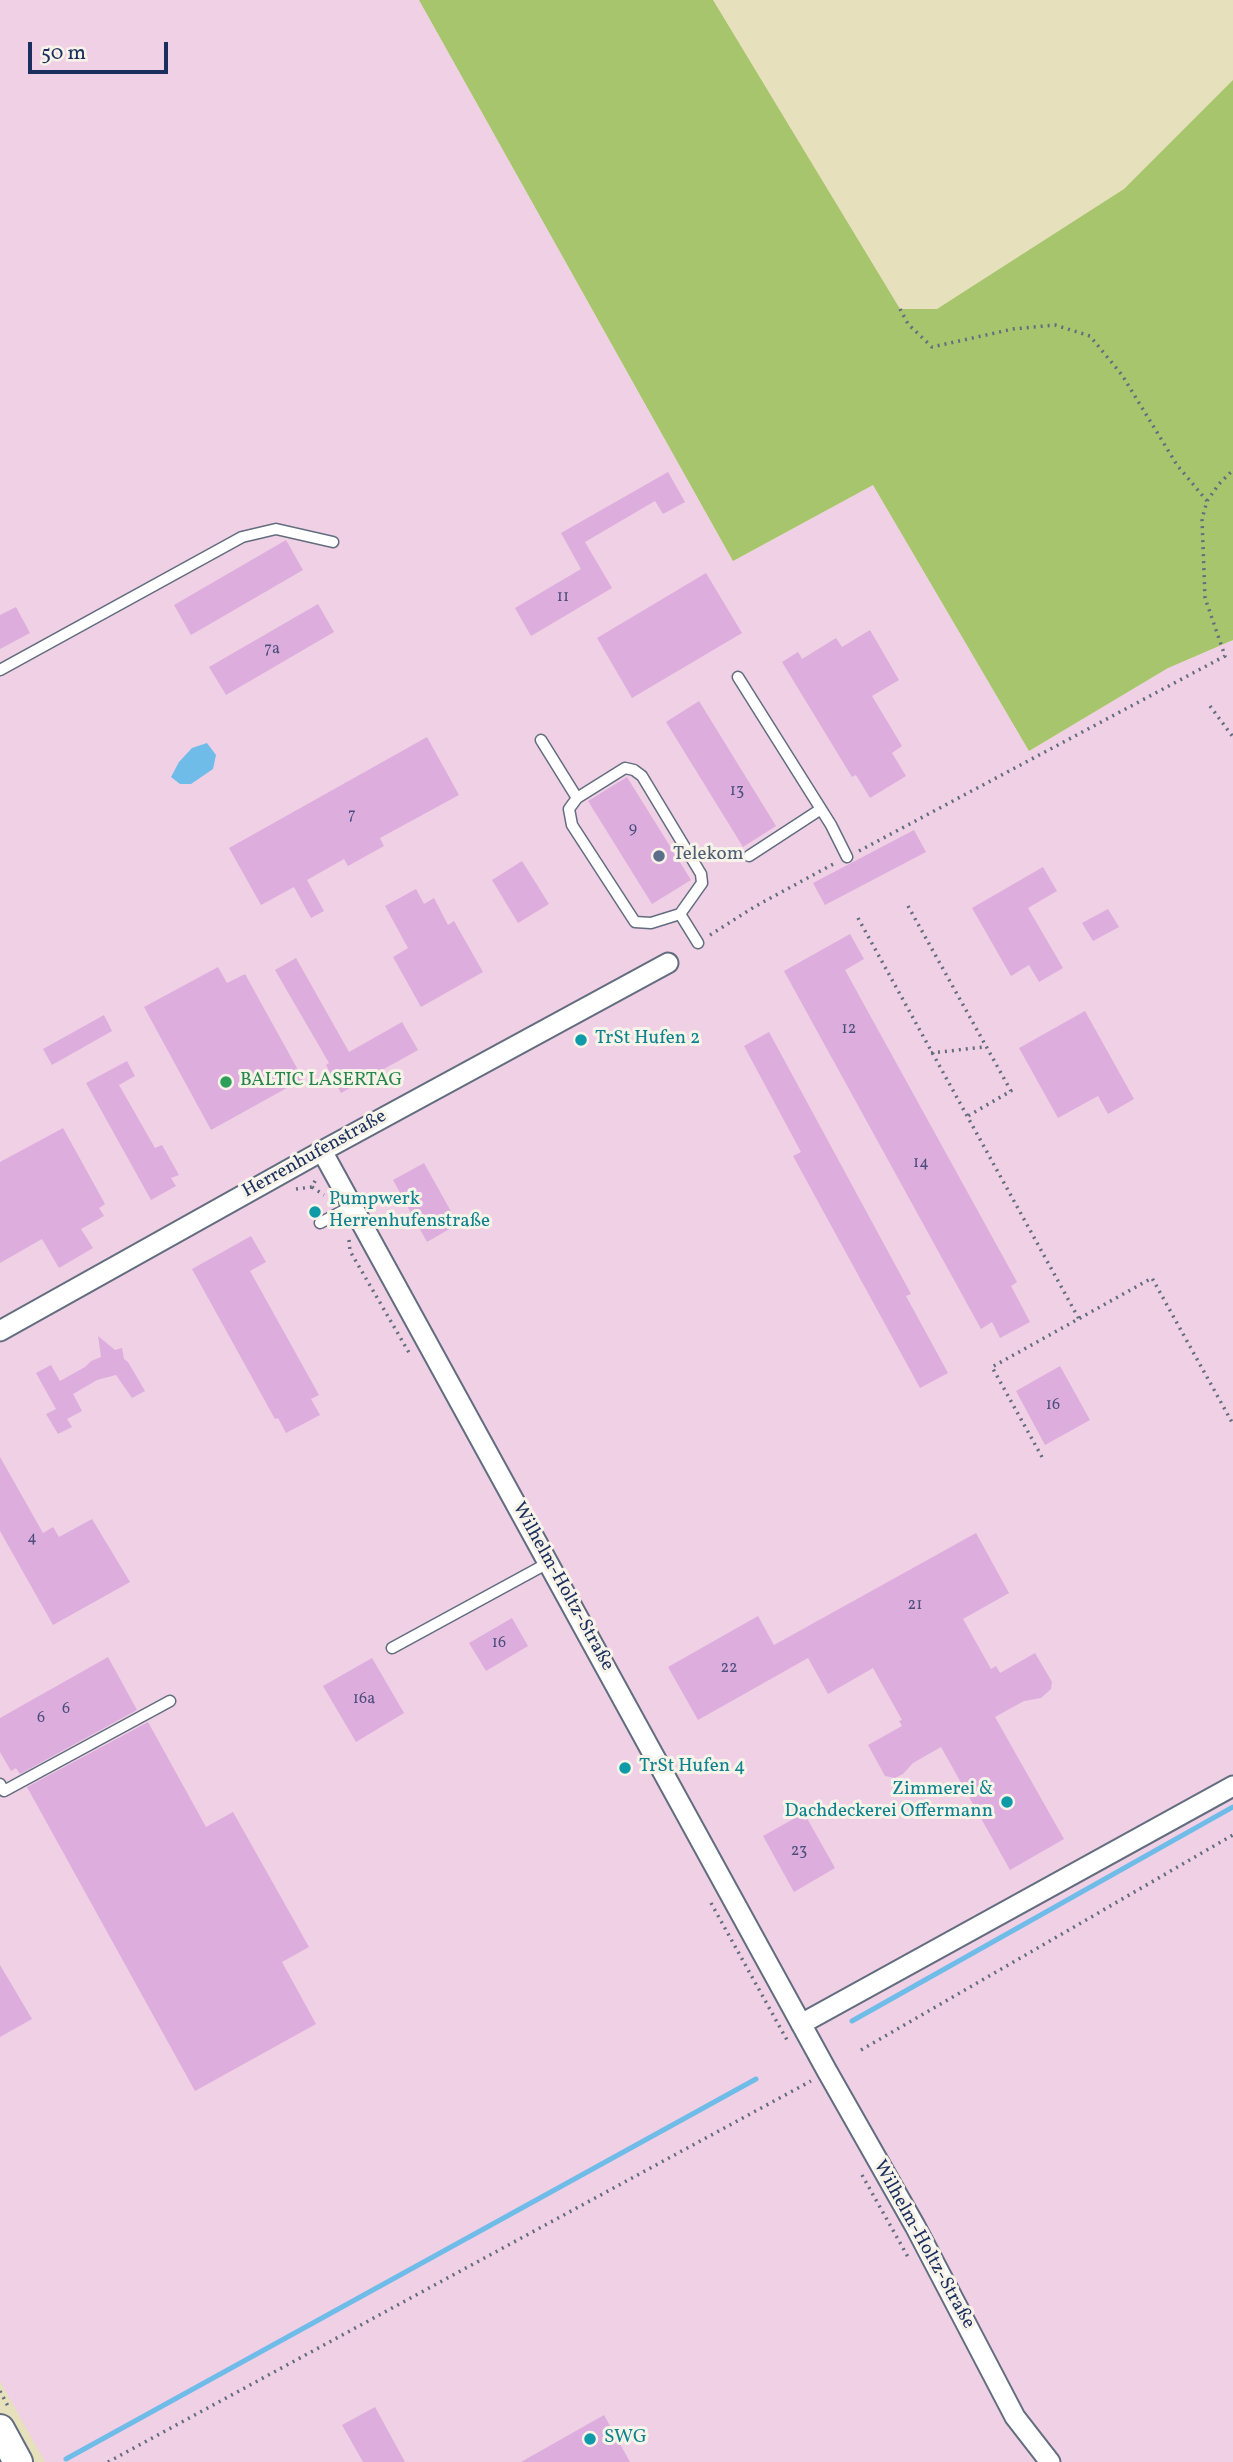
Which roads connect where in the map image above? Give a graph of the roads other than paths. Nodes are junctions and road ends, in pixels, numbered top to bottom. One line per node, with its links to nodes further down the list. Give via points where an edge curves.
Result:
1 (333, 542): 2 (lane, via 276,528 242,537)
2 (0, 670)
3 (738, 677): 6 (lane)
4 (541, 740): 5 (lane)
5 (577, 798): 9 (lane, via 569,808 572,825 635,922 651,923); 9 (lane, via 625,768 642,776 701,874 702,883)
6 (821, 809): 7 (lane); 8 (lane)
7 (749, 856)
8 (847, 857)
9 (680, 914): 10 (lane)
10 (698, 943)
11 (668, 962): 12 (street, Herrenhufenstraße)
12 (322, 1151): 13 (street, Wilhelm-Holtz-Straße); 15 (street, Herrenhufenstraße)
13 (352, 1206): 14 (lane); 16 (street, Wilhelm-Holtz-Straße)
14 (320, 1223)
15 (0, 1331)
16 (548, 1563): 17 (lane); 21 (street, Wilhelm-Holtz-Straße)
17 (392, 1648)
18 (170, 1701): 19 (lane, via 4,1791)
19 (0, 1784)
20 (1233, 1786): 21 (street)
21 (801, 2024): 24 (street, Wilhelm-Holtz-Straße, via 915,2226 1015,2417)
22 (0, 2429): 23 (main road)
23 (18, 2462)
24 (1050, 2462)

